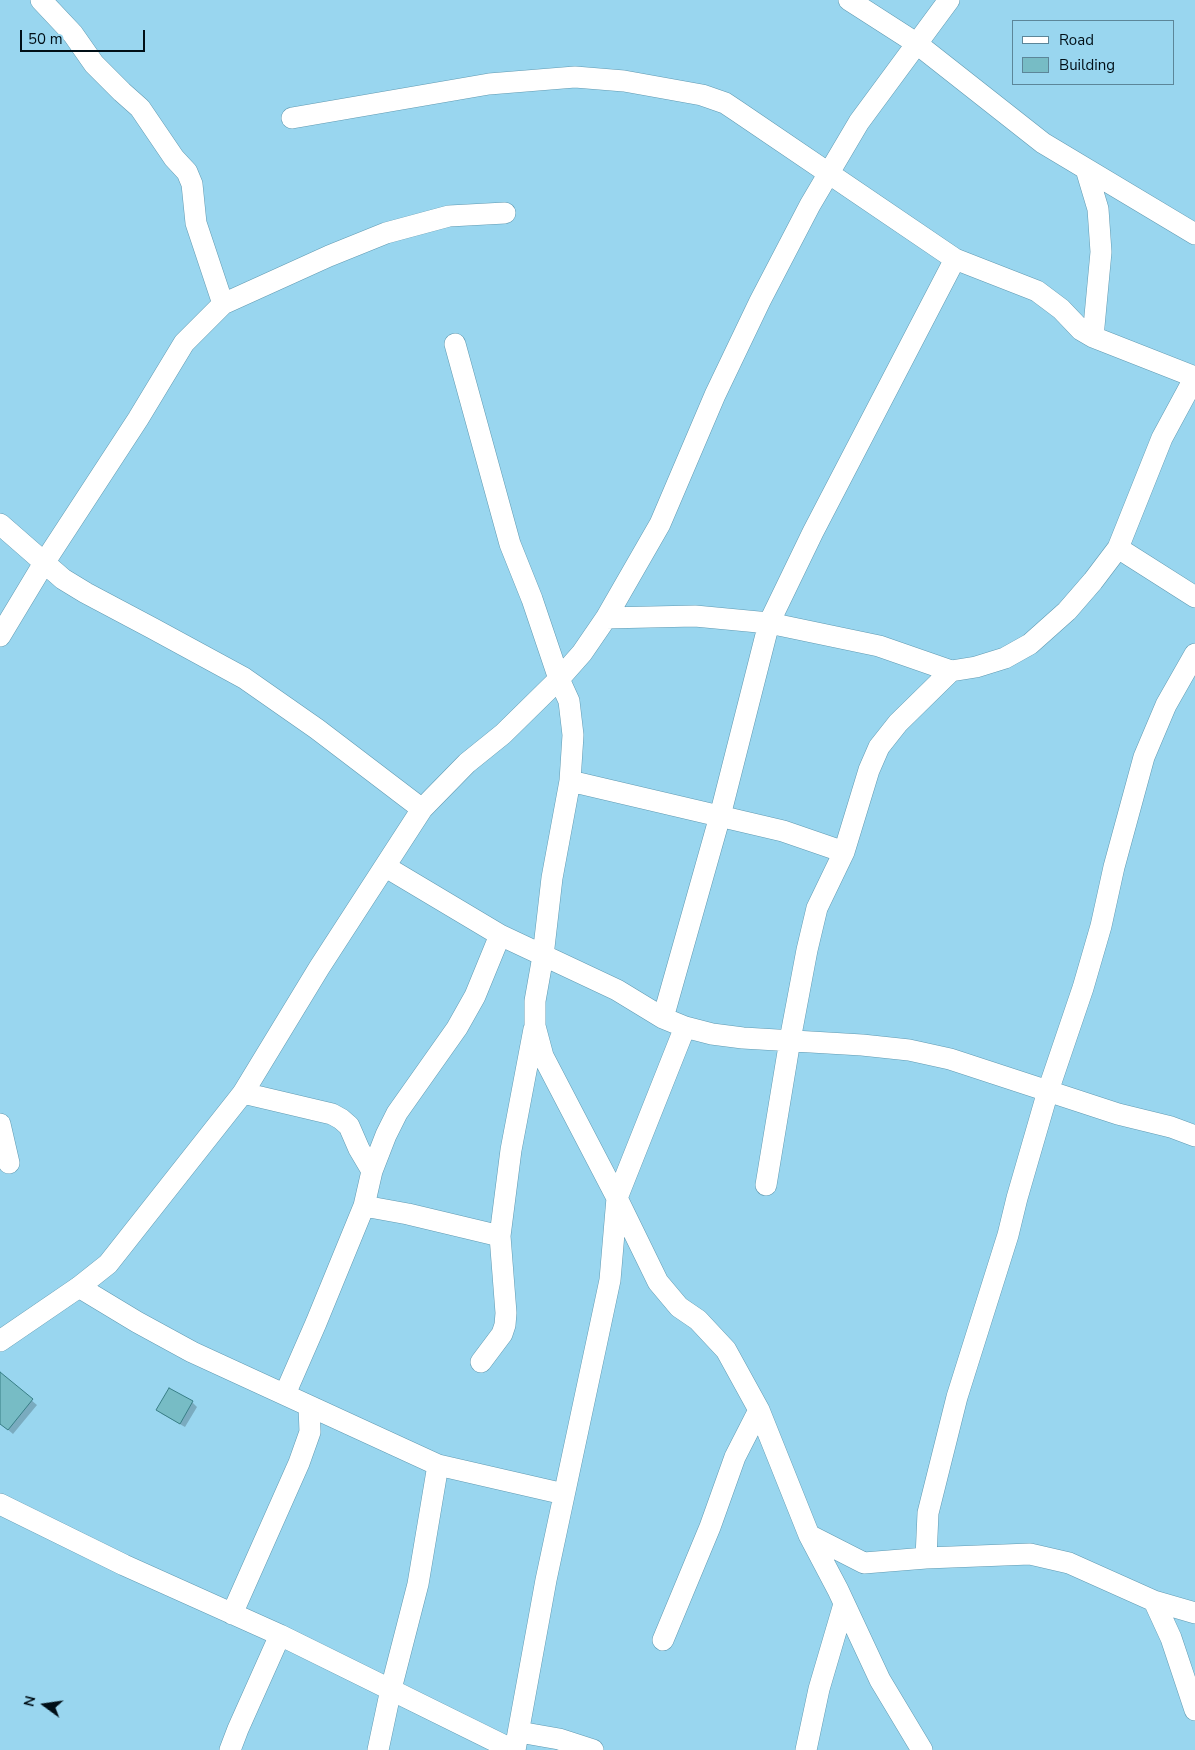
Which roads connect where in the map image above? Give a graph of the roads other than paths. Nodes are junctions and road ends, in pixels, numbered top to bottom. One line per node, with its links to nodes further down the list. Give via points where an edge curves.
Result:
1 (41, 0): 11 (street, via 73,34 94,64 140,108 186,172 192,184 196,224)
2 (848, 0): 4 (street)
3 (949, 0): 4 (street)
4 (916, 43): 6 (street, via 1043,142); 7 (street, via 859,122)
5 (292, 118): 7 (street, via 489,84 575,77 624,81 702,95 725,103)
6 (1086, 169): 9 (street); 12 (street, via 1098,209 1102,252)
7 (828, 173): 10 (street); 19 (street, via 714,395 660,524)
8 (504, 213): 11 (street, via 449,216 386,233)
9 (1195, 234)
10 (955, 260): 12 (street, via 1037,291); 20 (street)
11 (223, 304): 17 (street, via 184,343)
12 (1093, 337): 14 (street)
13 (455, 344): 24 (street, via 510,544)
14 (1195, 377): 16 (street, via 1162,438)
15 (0, 524): 17 (street)
16 (1118, 548): 18 (street); 23 (street, via 1067,611 1030,644 1005,658)
17 (44, 563): 21 (street); 26 (street, via 62,579 86,593 244,678)
18 (1195, 597)
19 (606, 618): 20 (street, via 695,616); 24 (street)
20 (769, 623): 23 (street, via 879,646); 27 (street)
21 (0, 636)
22 (1195, 654): 36 (street, via 1166,705 1144,757 1101,926)
23 (951, 671): 28 (street, via 898,723 880,747 869,770)
24 (559, 679): 25 (street, via 569,701 573,734); 26 (street)
25 (570, 782): 27 (street); 31 (street, via 552,878)
26 (422, 809): 29 (street)
27 (720, 816): 28 (street, via 783,831); 32 (street)
28 (844, 852): 35 (street, via 818,908)
29 (386, 867): 30 (street); 37 (street, via 319,968)
30 (500, 935): 31 (street); 41 (street, via 475,996 457,1028 398,1113)
31 (543, 956): 32 (street, via 617,990); 33 (street, via 535,1002)
32 (663, 1018): 34 (street)
33 (535, 1026): 43 (street, via 543,1056); 45 (street, via 511,1150)
34 (685, 1027): 35 (street, via 727,1036); 43 (street)
35 (790, 1040): 36 (street, via 908,1050 950,1059); 42 (street)
36 (1048, 1091): 39 (street); 58 (street, via 1008,1235 957,1396 928,1513)
37 (243, 1093): 41 (street, via 342,1119 349,1126); 46 (street, via 108,1264)
38 (0, 1124): 40 (street)
39 (1195, 1136)
40 (9, 1163)
41 (372, 1172): 44 (street)
42 (766, 1185)
43 (617, 1198): 51 (street, via 658,1282 679,1307 698,1320 726,1350); 55 (street, via 610,1280)
44 (364, 1206): 45 (street); 49 (street)
45 (500, 1236): 48 (street, via 505,1325)
46 (79, 1287): 47 (street); 49 (street, via 192,1352)
47 (0, 1341)
48 (481, 1362)
49 (285, 1394): 50 (street)
50 (309, 1406): 52 (street); 53 (street)
51 (758, 1410): 57 (street); 65 (street, via 735,1457)
52 (331, 1416): 53 (street); 54 (street)
53 (310, 1432): 63 (street)
54 (438, 1465): 55 (street); 66 (street, via 418,1584)
55 (564, 1494): 68 (street)
56 (0, 1504): 63 (street)
57 (809, 1535): 59 (street); 60 (street)
58 (926, 1558): 59 (street); 61 (street, via 1030,1554 1069,1563)
59 (864, 1563): 60 (street)
60 (841, 1597): 72 (street); 73 (street, via 880,1680)
61 (1154, 1601): 62 (street); 67 (street, via 1171,1638)
62 (1195, 1613)
63 (232, 1614): 64 (street)
64 (280, 1635): 66 (street); 69 (street)
65 (663, 1640)
66 (391, 1689): 68 (street); 70 (street)
67 (1195, 1710)
68 (516, 1744): 71 (street, via 559,1739)
69 (230, 1750)
70 (378, 1750)
71 (594, 1750)
72 (806, 1750)
73 (922, 1750)

